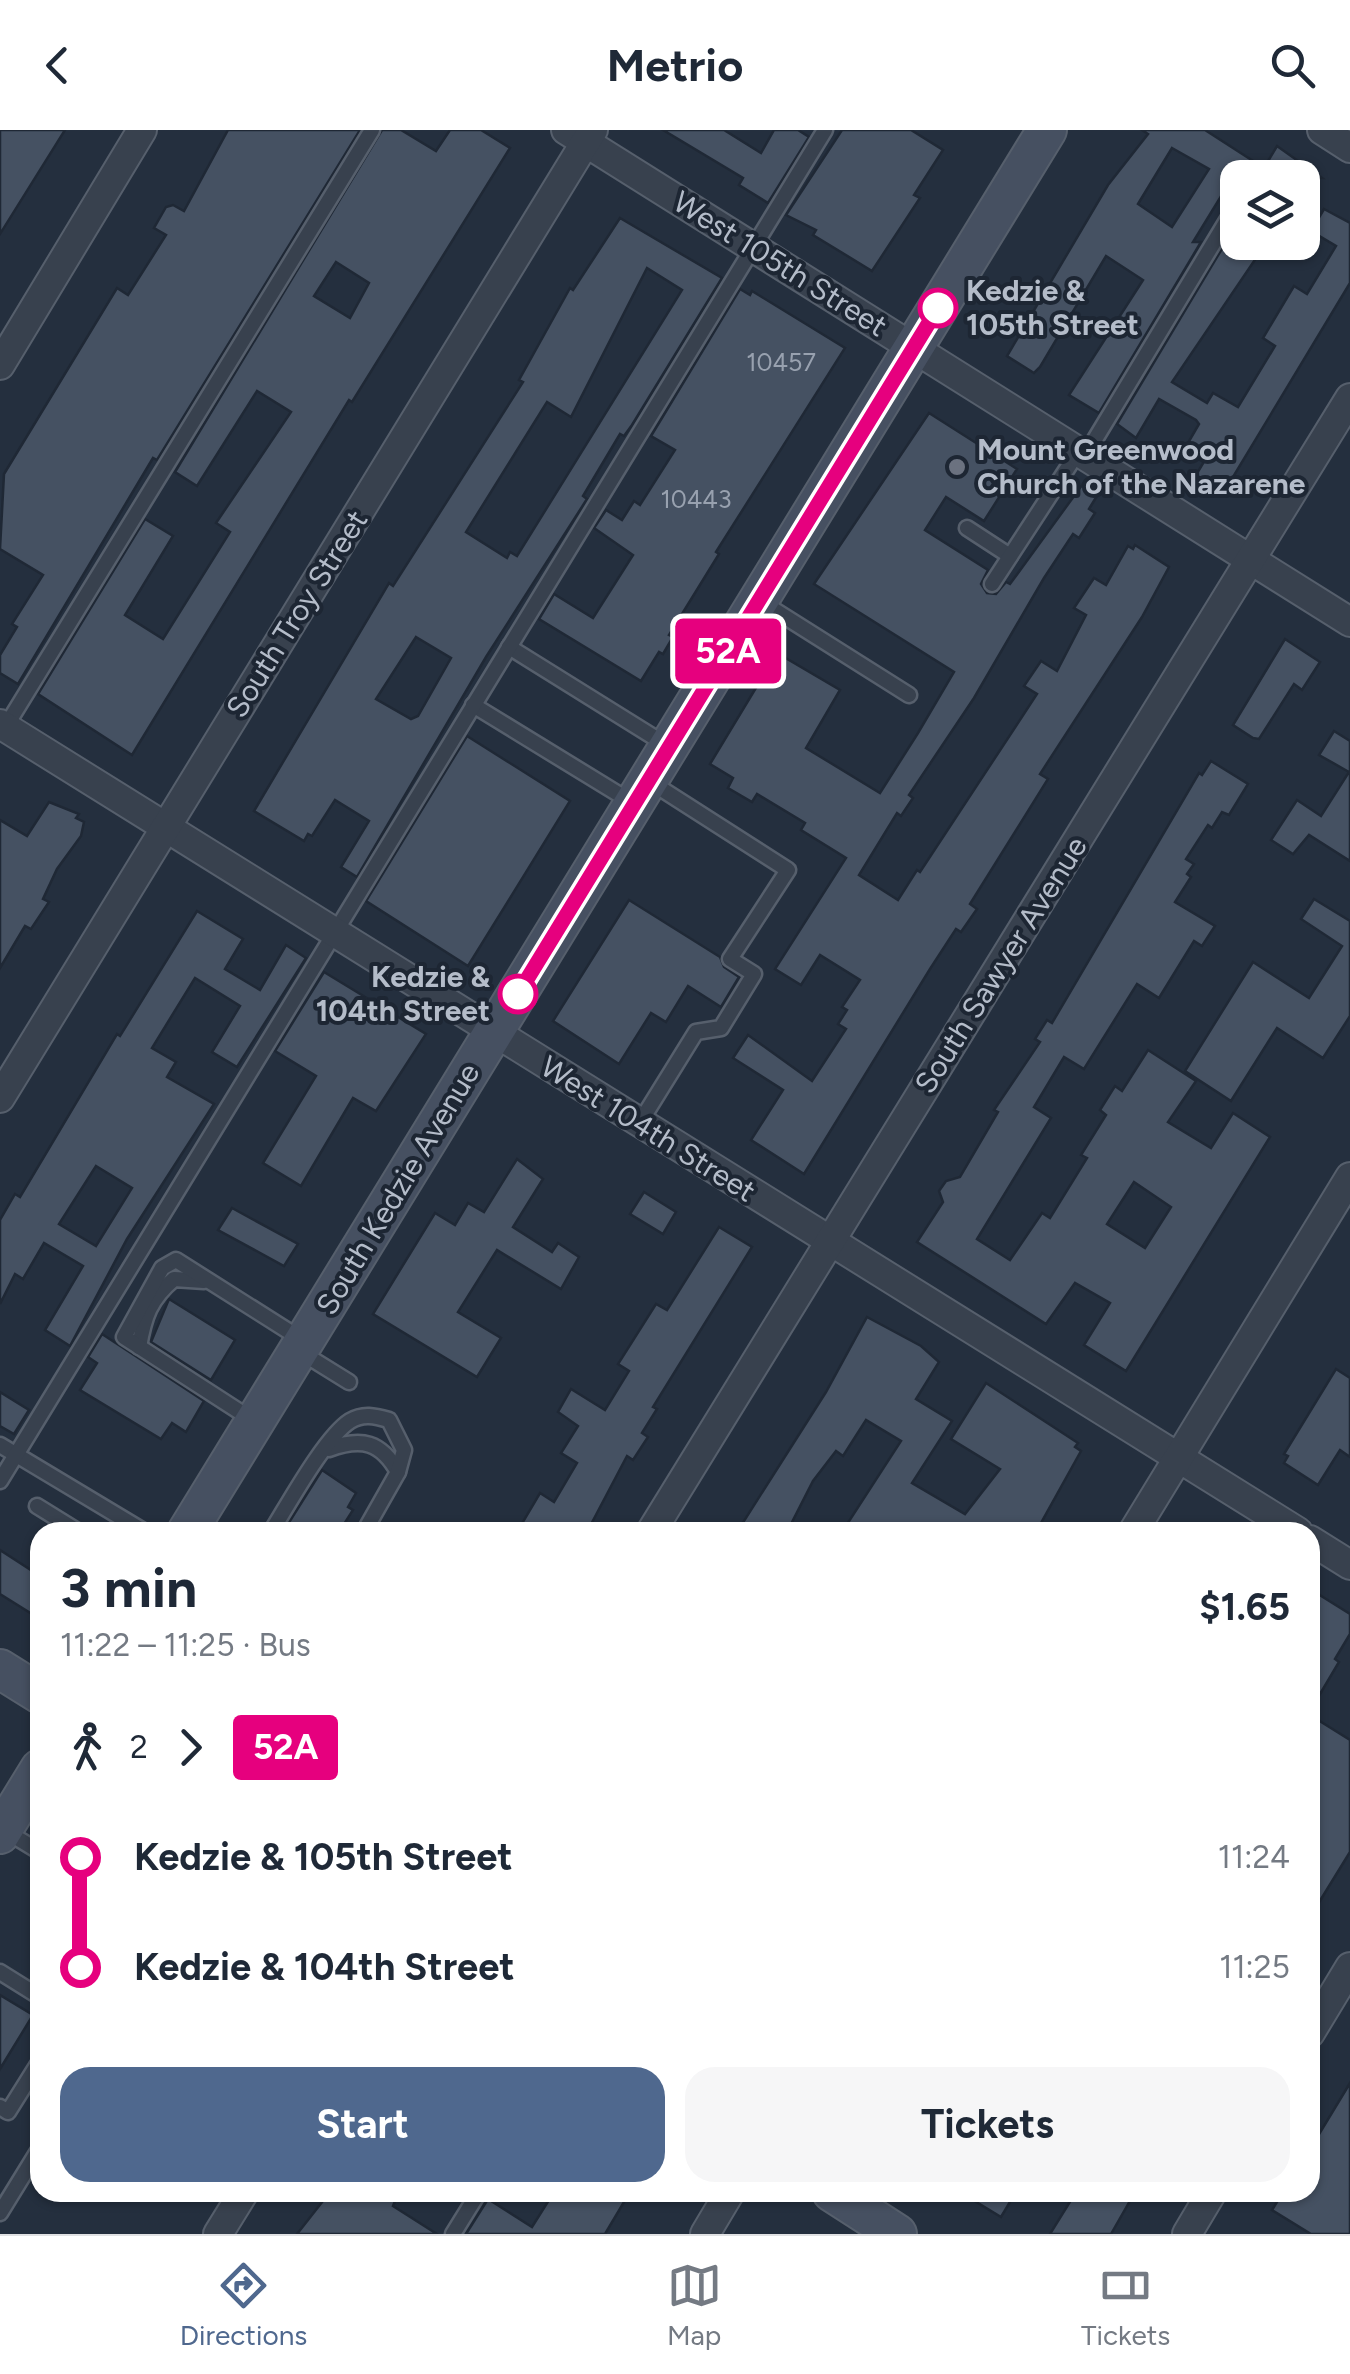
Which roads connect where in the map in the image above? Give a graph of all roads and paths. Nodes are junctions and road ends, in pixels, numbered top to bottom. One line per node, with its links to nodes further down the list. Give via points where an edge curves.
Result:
1 (142, 130): 11 (street)
2 (372, 130): 23 (lane)
3 (825, 130): 9 (lane)
4 (1047, 130): 10 (main road, South Kedzie Avenue)
5 (1322, 130): 7 (street)
6 (582, 134): 9 (street, West 105th Street); 26 (street, South Troy Street)
7 (1350, 148)
8 (1220, 231): 13 (lane)
9 (753, 248): 10 (street, West 105th Street); 20 (lane)
10 (913, 348): 13 (street, West 105th Street); 18 (main road, South Kedzie Avenue)
11 (0, 365)
12 (1350, 398): 16 (street, South Sawyer Avenue)
13 (1082, 454): 15 (lane); 16 (street, West 105th Street)
14 (966, 528): 15 (lane)
15 (1010, 556): 17 (lane)
16 (1250, 559): 19 (street, West 105th Street); 32 (street, South Sawyer Avenue)
17 (992, 584)
18 (759, 601): 21 (lane); 24 (main road, South Kedzie Avenue)
19 (1350, 622)
20 (509, 646): 22 (lane); 24 (lane)
21 (909, 695)
22 (473, 704): 25 (lane); 27 (lane)
23 (2, 729): 26 (street, West 104th Street)
24 (669, 746): 25 (main road, South Kedzie Avenue)
25 (641, 792): 28 (main road, South Kedzie Avenue); 30 (lane, via 788,870 730,959 754,974 721,1028 696,1032)
26 (165, 828): 27 (street, West 104th Street); 29 (street, South Troy Street)
27 (334, 933): 28 (street, West 104th Street); 38 (lane)
28 (493, 1034): 30 (street, West 104th Street); 33 (main road, South Kedzie Avenue)
29 (0, 1098)
30 (639, 1124): 32 (street, West 104th Street)
31 (1350, 1177): 39 (street)
32 (830, 1242): 39 (street, West 104th Street); 48 (street, South Sawyer Avenue)
33 (302, 1346): 34 (lane); 35 (main road, South Kedzie Avenue); 35 (lane, via 210,1281 174,1279 144,1312 139,1347)
34 (349, 1382)
35 (256, 1422): 45 (main road, South Kedzie Avenue)
36 (0, 1445): 38 (lane)
37 (325, 1451): 40 (lane, via 369,1442 388,1454); 40 (lane, via 348,1422 369,1414 388,1420 404,1450); 46 (lane)
38 (16, 1455): 41 (lane); 44 (lane)
39 (1178, 1458): 49 (street); 50 (street, West 104th Street)
40 (398, 1472): 47 (lane)
41 (0, 1480)
42 (38, 1506): 43 (lane)
43 (63, 1522)
44 (128, 1522)
45 (194, 1522)
46 (278, 1522)
47 (370, 1522)
48 (657, 1522)
49 (1139, 1522)
50 (1282, 1522)
51 (1320, 1546): 52 (street)
52 (1350, 1565)
53 (0, 1669): 54 (main road)
54 (30, 1688)
55 (30, 1786): 56 (main road)
56 (2, 1832): 57 (lane)
57 (30, 1847)
58 (1350, 1967): 61 (street)
59 (0, 1972): 60 (lane)
60 (30, 1991)
61 (1320, 2016)
62 (30, 2076): 63 (lane, via 8,2112)
63 (0, 2107)
64 (30, 2164): 70 (lane)
65 (238, 2202): 71 (street)
66 (473, 2202): 72 (lane)
67 (724, 2202): 73 (street)
68 (848, 2202): 74 (main road)
69 (1206, 2202): 75 (street)
70 (0, 2214)
71 (218, 2234)
72 (454, 2234)
73 (705, 2234)
74 (898, 2234)
75 (1186, 2234)

